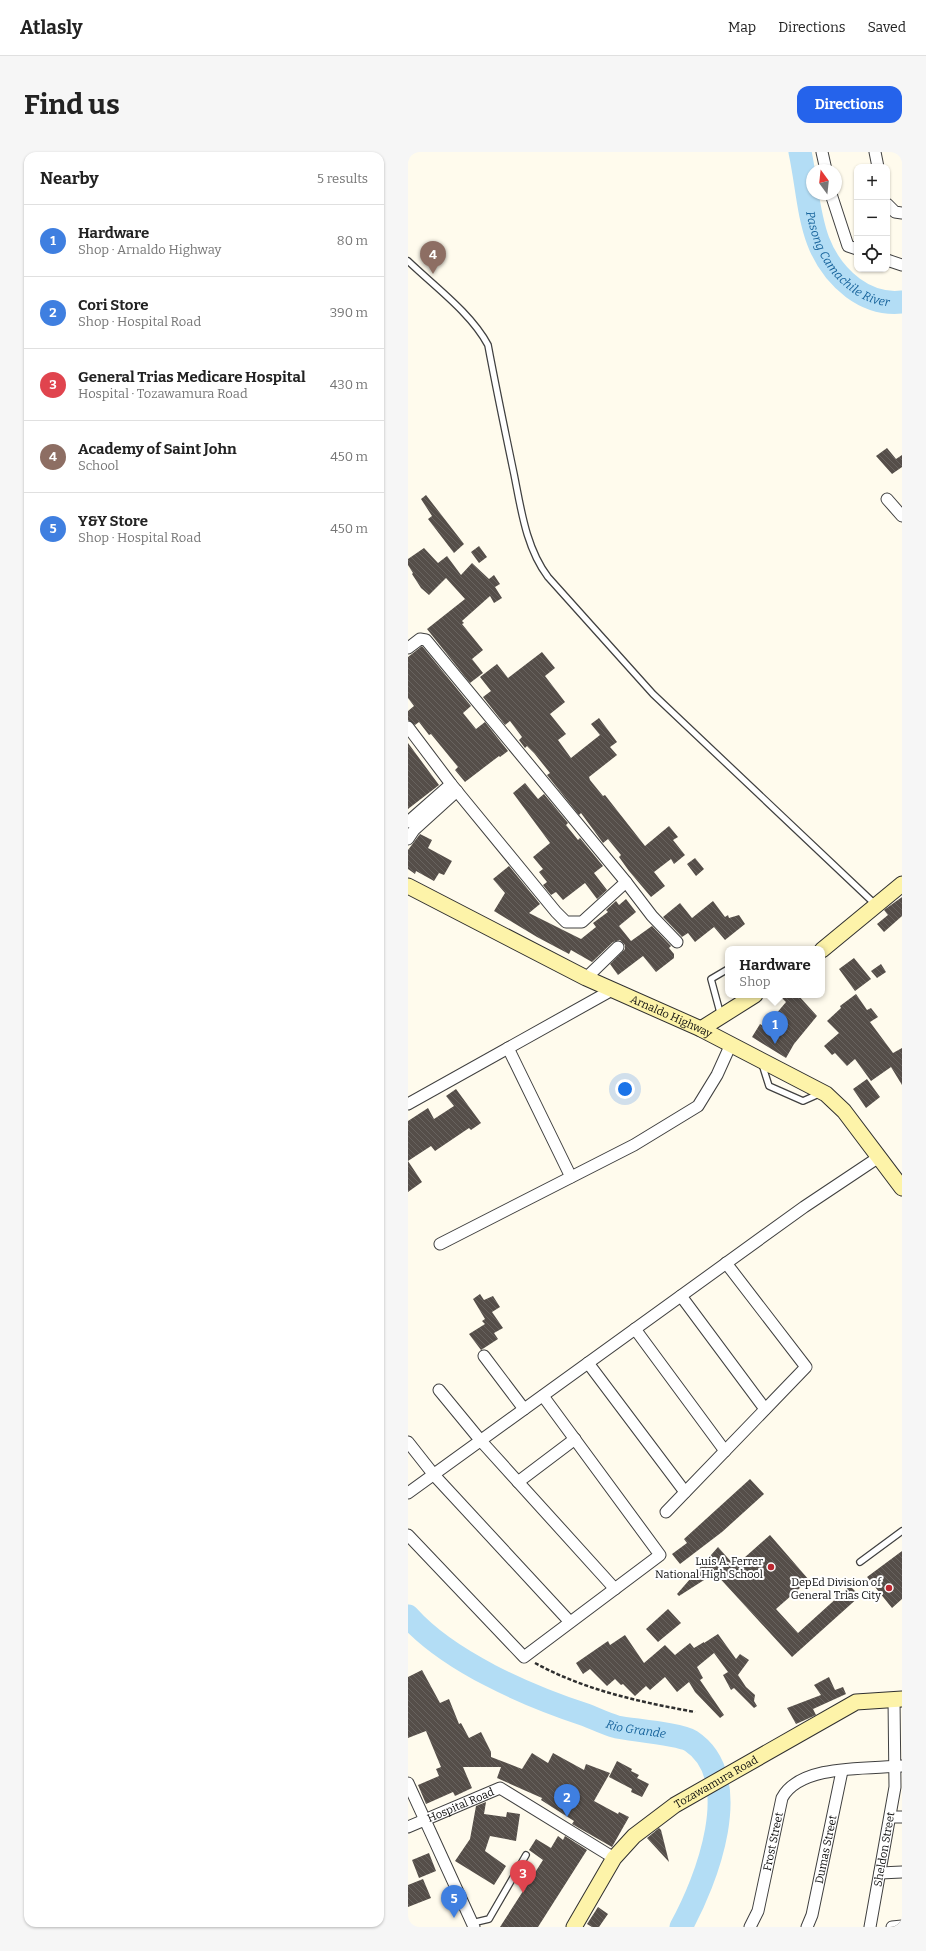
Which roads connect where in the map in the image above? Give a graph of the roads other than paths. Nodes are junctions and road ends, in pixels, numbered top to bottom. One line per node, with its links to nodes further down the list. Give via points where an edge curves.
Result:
1 (822, 152): 3 (street)
2 (875, 152): 4 (street)
3 (825, 164)
4 (877, 164)
5 (833, 200): 8 (street, via 848,246)
6 (890, 207): 7 (street)
7 (902, 214)
8 (854, 248)
9 (408, 261): 21 (lane, via 472,321 488,345 522,514 538,564 548,578 653,694)
10 (890, 261): 11 (street)
11 (902, 265)
12 (888, 499): 13 (street)
13 (902, 516)
14 (408, 648): 18 (street, via 420,639 426,640)
15 (408, 727): 16 (street)
16 (454, 787): 17 (street); 18 (street, via 566,922 582,922)
17 (409, 829)
18 (626, 882): 22 (street, via 652,916)
19 (902, 884): 21 (main road)
20 (408, 886): 26 (main road, Arnaldo Highway)
21 (876, 905): 24 (main road)
22 (677, 942)
23 (618, 947): 26 (street)
24 (825, 948)
25 (725, 971): 29 (lane, via 711,979)
26 (586, 978): 27 (main road, Arnaldo Highway)
27 (612, 990): 30 (main road, Arnaldo Highway); 32 (street)
28 (750, 998): 29 (main road)
29 (721, 1016): 30 (main road)
30 (701, 1029): 31 (main road, Arnaldo Highway)
31 (731, 1044): 34 (main road, Arnaldo Highway, via 823,1093 844,1111); 35 (street, via 717,1076 698,1106 634,1145)
32 (508, 1048): 33 (street); 35 (street)
33 (408, 1104)
34 (878, 1157): 36 (main road, Arnaldo Highway); 38 (street)
35 (571, 1177): 37 (street)
36 (902, 1188)
37 (440, 1244)
38 (726, 1263): 39 (street); 46 (street, via 806,1367)
39 (681, 1296): 40 (street); 46 (street)
40 (635, 1329): 42 (street); 50 (street)
41 (484, 1356): 45 (street)
42 (588, 1363): 44 (street); 53 (street)
43 (439, 1390): 48 (street)
44 (543, 1396): 45 (street); 47 (street)
45 (524, 1409): 48 (street)
46 (765, 1409): 50 (street)
47 (575, 1439): 52 (street); 59 (street, via 660,1555)
48 (481, 1441): 51 (street); 52 (street)
49 (408, 1442): 51 (street)
50 (725, 1451): 53 (street)
51 (434, 1475): 54 (street); 60 (street)
52 (518, 1482): 59 (street)
53 (685, 1492): 55 (street)
54 (408, 1493)
55 (666, 1512)
56 (902, 1531): 58 (lane)
57 (408, 1536): 60 (street, via 524,1657)
58 (860, 1562)
59 (615, 1589): 60 (street)
60 (570, 1622)
61 (898, 1699): 62 (street, Sheldon Street); 70 (main road, Tozawamura Road, via 856,1702 747,1763 675,1805 634,1836)
62 (899, 1766): 63 (street); 65 (street, Sheldon Street)
63 (842, 1771): 76 (street, Frost Street, via 816,1773 786,1790 782,1798 758,1911); 77 (street, Dumas Street, via 812,1915)
64 (408, 1783): 67 (street)
65 (891, 1817): 66 (street); 72 (street, Sheldon Street)
66 (902, 1817)
67 (425, 1820): 68 (street, Hospital Road); 70 (street, Hospital Road, via 500,1788); 73 (street)
68 (408, 1827)
69 (526, 1855): 73 (lane, via 489,1919)
70 (614, 1858): 75 (main road, Tozawamura Road)
71 (902, 1872): 72 (street)
72 (880, 1874): 78 (street, Sheldon Street)
73 (473, 1925)
74 (902, 1926): 79 (street)
75 (574, 1927)
76 (750, 1927)
77 (807, 1927)
78 (870, 1927)
79 (892, 1927)

